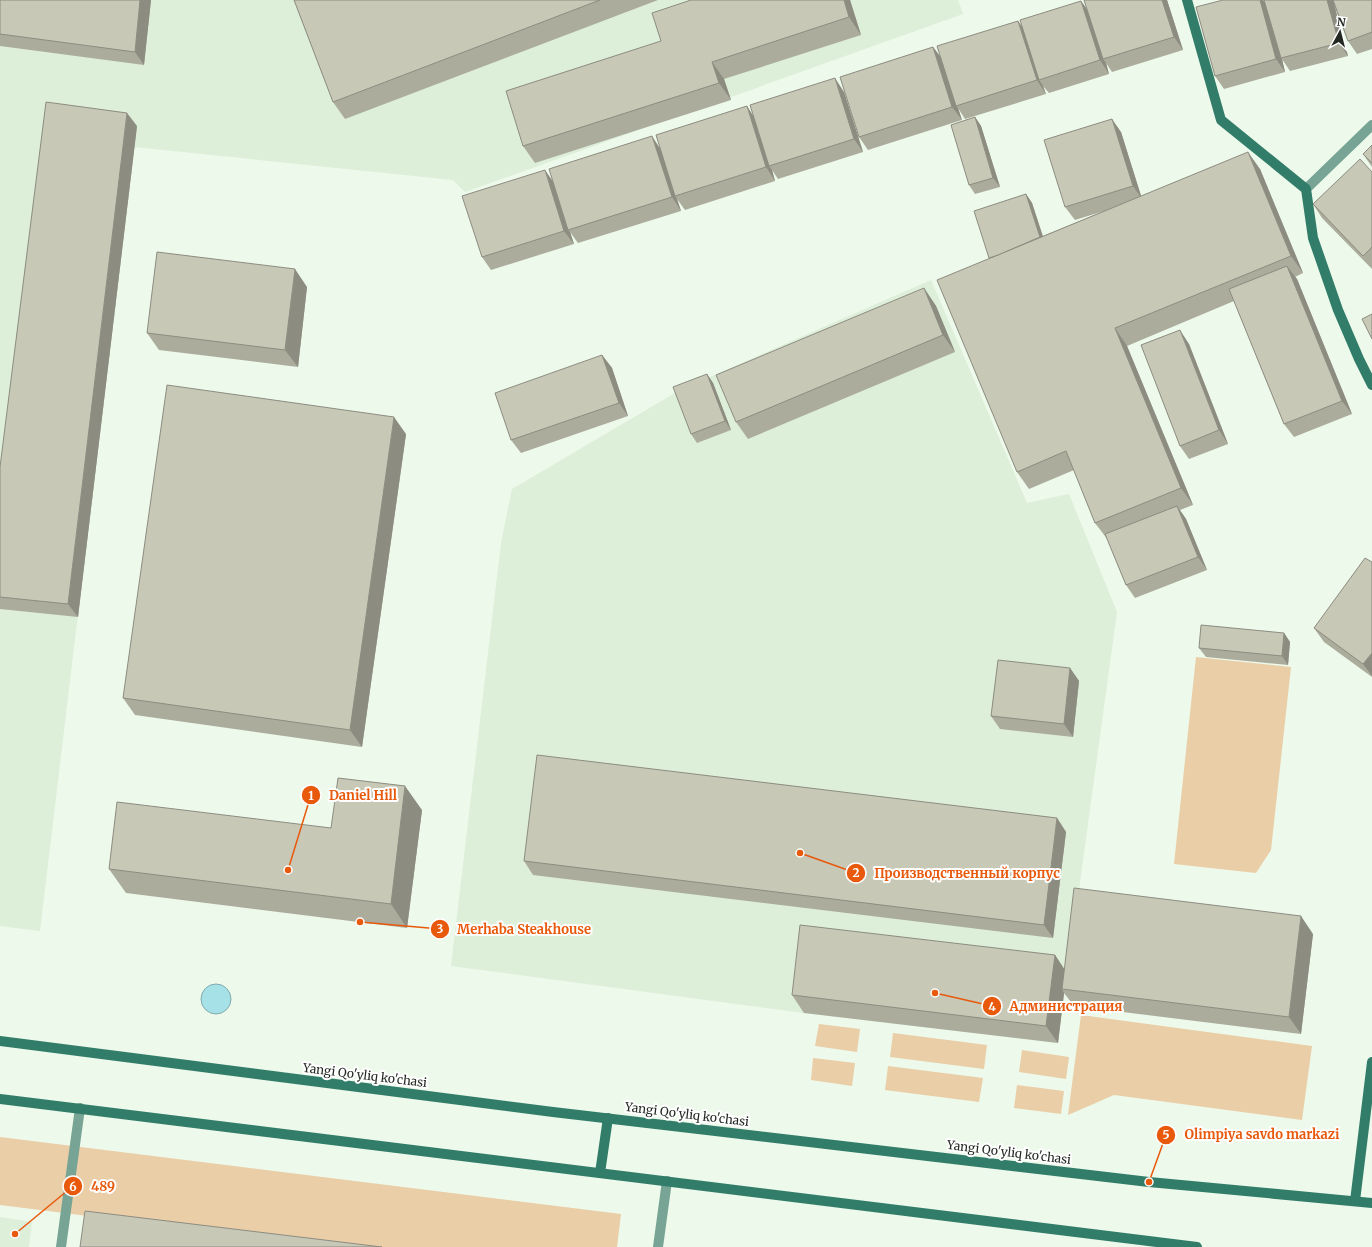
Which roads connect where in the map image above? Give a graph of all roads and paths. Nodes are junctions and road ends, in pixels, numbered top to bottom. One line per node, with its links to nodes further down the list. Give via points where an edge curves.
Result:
1 (1187, 0): 3 (main road, via 1221,120)
2 (1372, 125): 3 (street)
3 (1306, 190): 4 (main road, via 1313,238 1338,310)
4 (1372, 385)
5 (0, 1041): 9 (main road, Yangi Qo'yliq ko'chasi)
6 (1372, 1062): 12 (main road)
7 (0, 1099): 8 (main road)
8 (80, 1108): 10 (main road); 14 (street)
9 (608, 1118): 10 (main road); 12 (main road, Yangi Qo'yliq ko'chasi, via 1149,1182)
10 (600, 1173): 11 (main road)
11 (666, 1181): 15 (street); 16 (main road)
12 (1355, 1201): 13 (main road, Yangi Qo'yliq ko'chasi)
13 (1372, 1203)
14 (61, 1247)
15 (658, 1247)
16 (1196, 1247)

